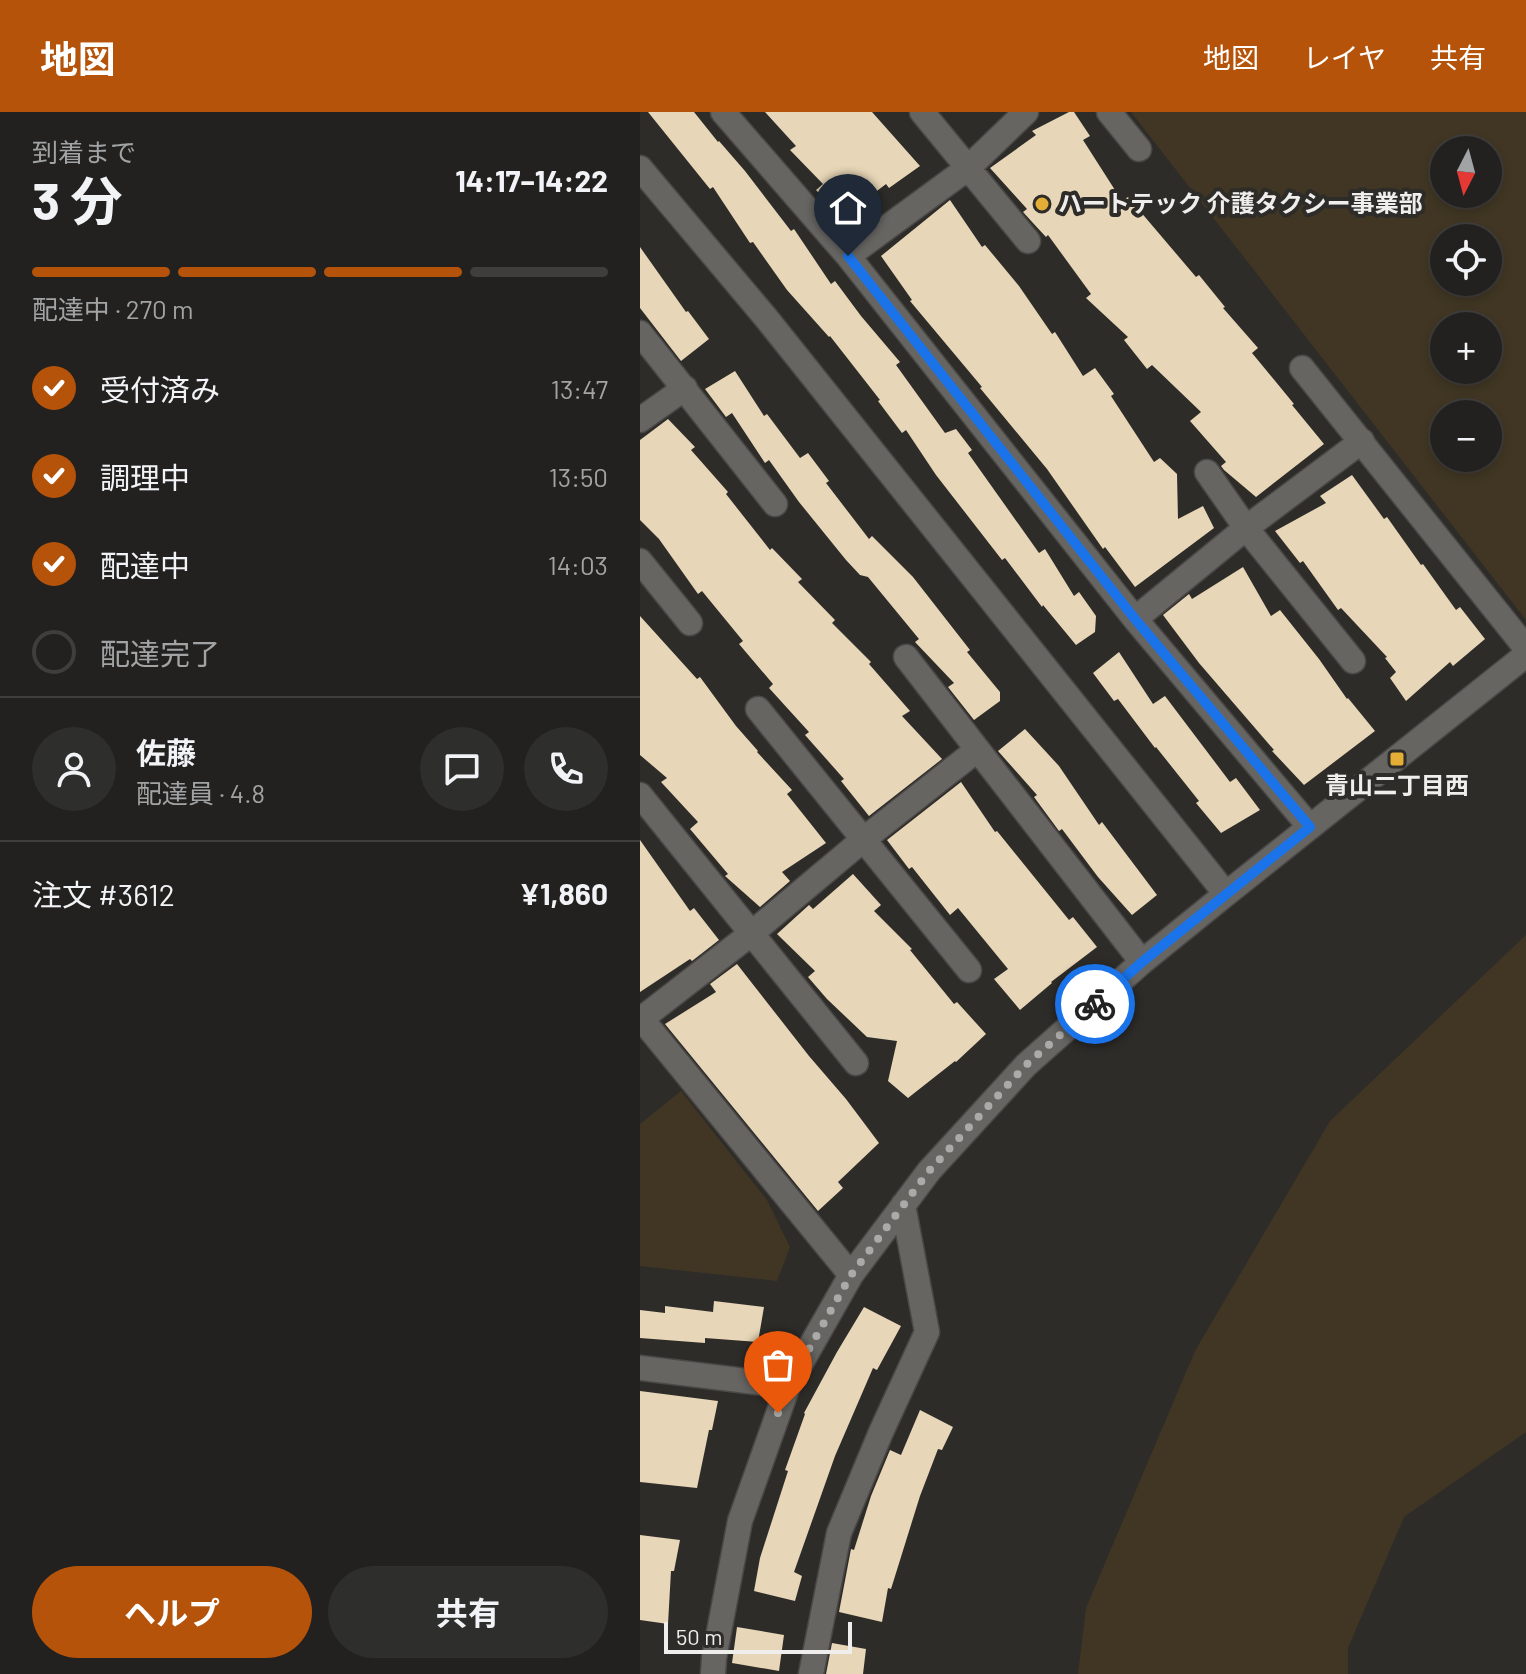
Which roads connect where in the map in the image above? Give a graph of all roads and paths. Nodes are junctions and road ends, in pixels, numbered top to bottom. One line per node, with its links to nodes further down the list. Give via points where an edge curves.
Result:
1 (723, 112): 9 (street)
2 (922, 112): 7 (street)
3 (1026, 112): 7 (street)
4 (1109, 112): 5 (street)
5 (1139, 149)
6 (640, 168): 30 (street)
7 (968, 168): 8 (street); 9 (street)
8 (1028, 241)
9 (848, 256): 19 (street)
10 (640, 333): 12 (street)
11 (1302, 368): 14 (street)
12 (685, 388): 13 (street); 16 (street)
13 (640, 420)
14 (1362, 441): 17 (street); 21 (street)
15 (1207, 472): 17 (street)
16 (775, 504)
17 (1246, 528): 19 (street); 24 (street)
18 (640, 561): 20 (street)
19 (1135, 619): 28 (street)
20 (690, 623)
21 (1526, 648)
22 (1526, 655): 28 (street)
23 (906, 657): 26 (street)
24 (1353, 661)
25 (758, 709): 29 (street)
26 (977, 750): 29 (street); 32 (street)
27 (640, 795): 31 (street)
28 (1310, 827): 30 (street)
29 (864, 839): 31 (street); 33 (street)
30 (1226, 894): 32 (street)
31 (752, 933): 34 (street); 35 (street)
32 (1142, 962): 36 (street, via 1026,1065)
33 (969, 970)
34 (641, 1019): 37 (street)
35 (856, 1063)
36 (903, 1205): 37 (street); 41 (street, via 927,1332 839,1533)
37 (851, 1275): 39 (street)
38 (640, 1368): 39 (street)
39 (788, 1386): 40 (street, via 740,1521)
40 (713, 1674)
41 (811, 1674)

